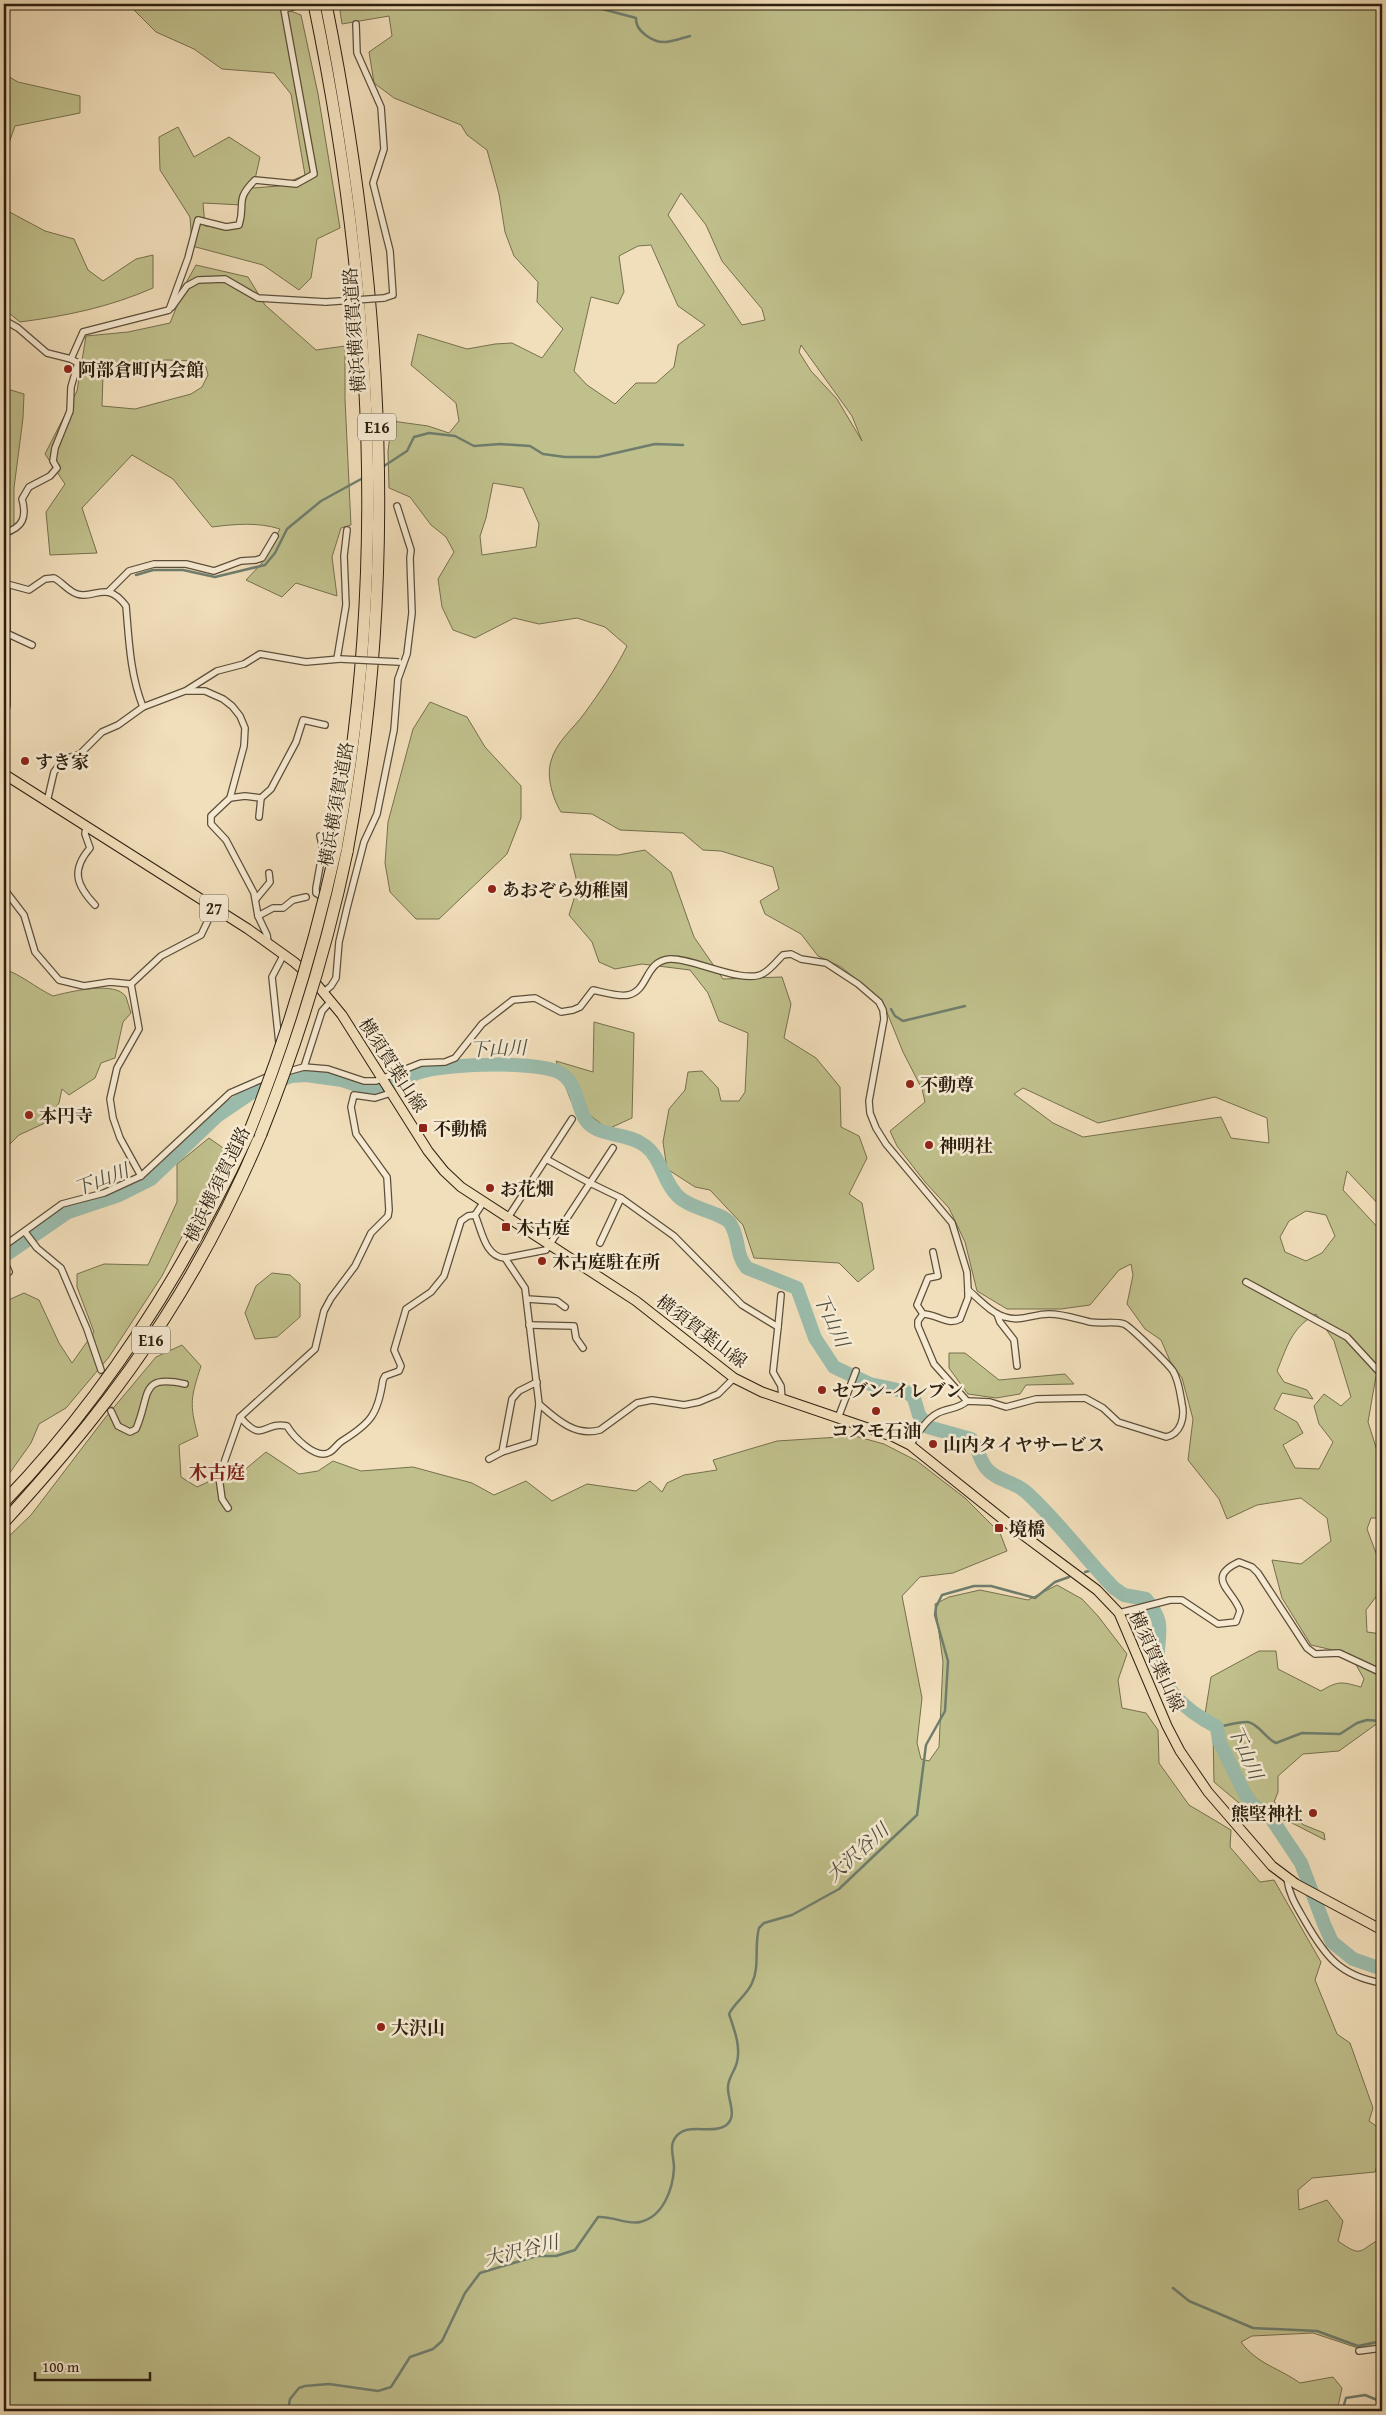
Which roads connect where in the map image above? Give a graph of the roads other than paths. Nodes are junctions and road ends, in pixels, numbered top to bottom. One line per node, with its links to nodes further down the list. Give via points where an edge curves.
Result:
1 (314, 4): 30 (highway, 横浜横須賀道路 / E16, via 344,166 355,266 367,459 362,646)
2 (326, 4): 30 (highway, 横浜横須賀道路 / E16, via 355,165 372,337 378,459 378,544 364,748)
3 (284, 6): 4 (street); 6 (street, via 314,174 296,184 255,180 245,190 240,206 240,225 226,227 198,220)
4 (296, 6)
5 (356, 24): 6 (street, bridge, via 358,58 380,107 384,149 373,183 390,251 393,295 326,302 258,298 225,279 198,280 187,286)
6 (169, 310): 8 (street, via 83,332)
7 (4, 320): 8 (street, via 47,353)
8 (71, 359): 11 (street, via 78,363 71,387 70,411 55,448 53,461 57,468 29,488 22,499 23,519 16,529)
9 (397, 506): 18 (street, via 411,550 412,613)
10 (347, 530): 17 (street, via 344,556 346,605)
11 (4, 533)
12 (275, 536): 14 (street, via 262,558 241,561 214,571 186,564 154,564 129,572)
13 (6, 582): 14 (street, via 29,590 49,578 77,594); 15 (street)
14 (108, 592): 20 (street, via 126,606 135,687)
15 (6, 633): 16 (street); 21 (street, via 7,705)
16 (32, 645)
17 (339, 659): 18 (street, bridge); 19 (street, via 306,662 260,654 244,664 217,671)
18 (402, 663): 37 (street, via 394,730 377,814 364,842)
19 (185, 691): 20 (street); 24 (street, via 214,694 240,716 245,728 244,746)
20 (143, 707): 26 (street, via 102,732 80,754 58,764)
21 (4, 718)
22 (325, 725): 25 (street, via 303,720 296,742 271,790)
23 (4, 774): 26 (main road, 横須賀葉山線 / 27)
24 (230, 798): 25 (street); 34 (street, via 211,816 211,824 230,848)
25 (261, 798): 27 (street)
26 (47, 802): 28 (main road, 横須賀葉山線 / 27)
27 (259, 817)
28 (86, 827): 35 (street, via 84,834 90,848 78,866 80,884); 36 (main road, 横須賀葉山線 / 27)
29 (320, 836): 37 (street, via 323,849 316,893)
30 (341, 851): 91 (highway, 横浜横須賀道路 / E16, bridge, via 292,1016 248,1135 206,1222 149,1318 78,1416); 93 (highway, 横浜横須賀道路 / E16, bridge, via 324,951 307,1013 262,1134 213,1237 164,1320 93,1418)
31 (269, 872): 34 (street, via 270,882)
32 (4, 889): 41 (street, via 24,916 35,952 58,980 84,986 110,982)
33 (306, 897): 38 (street)
34 (256, 899): 38 (street)
35 (95, 905)
36 (214, 908): 39 (main road, 横須賀葉山線 / 27); 41 (street, via 201,935 161,956)
37 (347, 908): 42 (street, via 339,942 336,978)
38 (258, 916): 39 (street)
39 (268, 942): 40 (main road, 横須賀葉山線 / 27)
40 (284, 954): 42 (main road, 横須賀葉山線 / 27); 45 (street, via 272,977)
41 (131, 984): 51 (street, via 139,1029 118,1068 110,1100 120,1138)
42 (324, 992): 43 (main road, 横須賀葉山線 / 27)
43 (331, 1001): 44 (street, via 322,1011); 46 (main road, 横須賀葉山線 / 27)
44 (304, 1067): 45 (street); 46 (street, via 328,1069 371,1082)
45 (282, 1073): 51 (street, via 230,1094)
46 (384, 1081): 47 (main road, 横須賀葉山線 / 27); 66 (street, via 421,1063 445,1062 455,1058 482,1024 513,1000 535,998 561,1012 573,1010 580,1007 593,990 628,995 635,992 653,966 662,960 673,958 727,974 754,976 763,975 783,955 826,963 858,984 883,1010 870,1113 886,1144 952,1223 967,1272)
47 (391, 1092): 54 (main road, 横須賀葉山線 / 27, via 444,1171); 86 (street, via 375,1098 354,1095 351,1107 356,1134 387,1177 388,1216 371,1233 355,1266 324,1311 315,1349)
48 (572, 1119): 50 (street)
49 (614, 1148): 52 (street)
50 (546, 1159): 52 (street); 56 (street)
51 (141, 1176): 57 (street, via 104,1193 62,1204)
52 (590, 1182): 53 (street); 60 (street)
53 (621, 1198): 58 (street); 73 (street, via 674,1236 742,1305)
54 (483, 1203): 55 (street); 56 (main road, 横須賀葉山線 / 27)
55 (475, 1215): 62 (street, via 491,1253); 86 (street, via 461,1221 444,1276 431,1292 406,1309 394,1350 401,1366 399,1371 382,1380 380,1404 361,1429 329,1453 322,1453 308,1448 286,1426 258,1432)
56 (507, 1218): 60 (main road, 横須賀葉山線 / 27)
57 (25, 1233): 59 (street); 76 (street, via 61,1268)
58 (600, 1243)
59 (4, 1246)
60 (549, 1246): 62 (street, via 546,1250); 79 (main road, 横須賀葉山線 / 27, via 643,1307)
61 (933, 1252): 70 (street, via 938,1276 928,1278 917,1305)
62 (505, 1258): 68 (street, via 525,1288)
63 (4, 1261): 64 (street)
64 (9, 1272)
65 (1246, 1282): 77 (street, via 1348,1337)
66 (968, 1290): 70 (street, via 960,1319 954,1322); 71 (street)
67 (782, 1294): 73 (street)
68 (527, 1299): 69 (street, via 557,1301); 72 (street)
69 (565, 1307)
70 (924, 1314): 83 (street, via 918,1320 918,1326 934,1364)
71 (997, 1314): 75 (street, via 1014,1340); 83 (street, via 1026,1319 1052,1314 1100,1324 1124,1324 1134,1329 1172,1369 1184,1411 1182,1421 1173,1436 1166,1437 1118,1422 1085,1398 1036,1398 1006,1407)
72 (529, 1326): 74 (street, via 574,1326 576,1338); 80 (street)
73 (778, 1327): 82 (street, via 773,1372 782,1386)
74 (583, 1348)
75 (1017, 1366)
76 (101, 1370)
77 (1382, 1375)
78 (854, 1376): 87 (street)
79 (734, 1378): 82 (main road, 横須賀葉山線 / 27); 84 (street, via 710,1399 684,1405 652,1400 637,1403 593,1432 563,1424)
80 (537, 1382): 84 (street); 89 (street, via 519,1391 512,1399)
81 (185, 1384): 85 (street, via 167,1380 156,1381 149,1387 142,1415 136,1429 130,1432 118,1426)
82 (782, 1399): 87 (main road, 横須賀葉山線 / 27)
83 (968, 1401): 88 (street, via 938,1413)
84 (539, 1404): 89 (street, via 534,1442)
85 (112, 1411)
86 (240, 1417): 92 (street, via 219,1477 222,1500)
87 (838, 1418): 88 (main road, 横須賀葉山線 / 27)
88 (910, 1445): 94 (main road, 横須賀葉山線 / 27, via 1015,1530 1097,1590)
89 (502, 1452): 90 (street)
90 (489, 1459)
91 (4, 1502)
92 (228, 1508)
93 (4, 1522)
94 (1119, 1613): 95 (street, via 1182,1600 1218,1624 1236,1622 1240,1611 1238,1604 1223,1587 1222,1577 1229,1566 1240,1562 1254,1568 1307,1648 1315,1654 1339,1653); 96 (main road, 横須賀葉山線 / 27, via 1167,1726 1193,1771 1254,1847)
95 (1382, 1673)
96 (1287, 1879): 97 (main road, 横須賀葉山線 / 27); 98 (street, via 1288,1892 1320,1947 1333,1962 1351,1974)
97 (1382, 1930)
98 (1382, 1983)
99 (1382, 2348): 100 (street)
100 (1359, 2351)

